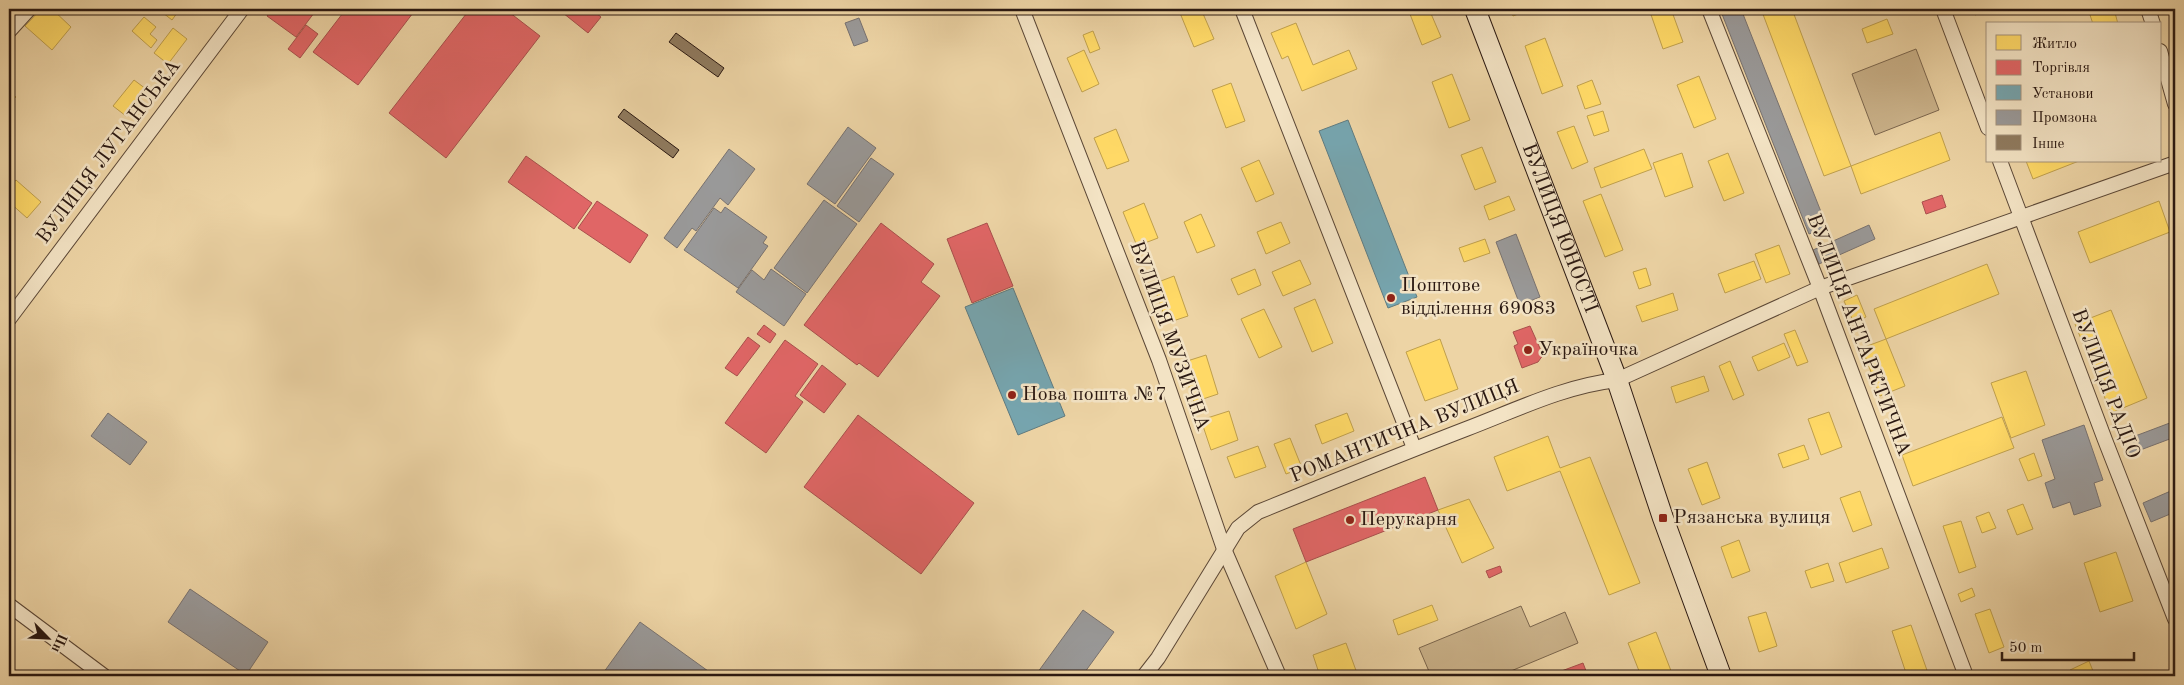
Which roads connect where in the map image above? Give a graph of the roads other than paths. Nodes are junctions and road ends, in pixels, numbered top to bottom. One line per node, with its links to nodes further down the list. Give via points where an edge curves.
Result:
1 (29, 9): 10 (street)
2 (242, 9): 18 (street, ВУЛИЦЯ ЛУГАНСЬКА)
3 (1022, 9): 21 (street, ВУЛИЦЯ МУЗИЧНА, via 1159,360)
4 (1242, 9): 20 (street)
5 (1475, 9): 19 (street, ВУЛИЦЯ ЮНОСТІ)
6 (1709, 9): 17 (street, ВУЛИЦЯ АНТАРКТИЧНА)
7 (1943, 9): 13 (street)
8 (2148, 9): 9 (street)
9 (2152, 22)
10 (9, 31)
11 (2162, 58): 12 (street)
12 (2175, 104)
13 (1986, 123)
14 (2000, 162): 16 (street, ВУЛИЦЯ РАДІО)
15 (2175, 163): 16 (street, РОМАНТИЧНА ВУЛИЦЯ)
16 (2021, 218): 17 (street, РОМАНТИЧНА ВУЛИЦЯ); 23 (street, ВУЛИЦЯ РАДІО)
17 (1820, 288): 19 (street, РОМАНТИЧНА ВУЛИЦЯ); 28 (street, ВУЛИЦЯ АНТАРКТИЧНА)
18 (9, 319)
19 (1617, 380): 20 (street, РОМАНТИЧНА ВУЛИЦЯ, via 1563,390); 27 (street, ВУЛИЦЯ ЮНОСТІ, via 1663,518)
20 (1414, 448): 21 (street, РОМАНТИЧНА ВУЛИЦЯ, via 1258,512 1238,528)
21 (1224, 549): 25 (street, РОМАНТИЧНА ВУЛИЦЯ); 26 (street, ВУЛИЦЯ МУЗИЧНА)
22 (9, 605): 24 (street)
23 (2175, 619)
24 (104, 676)
25 (1144, 676)
26 (1279, 676)
27 (1722, 676)
28 (1966, 676)

